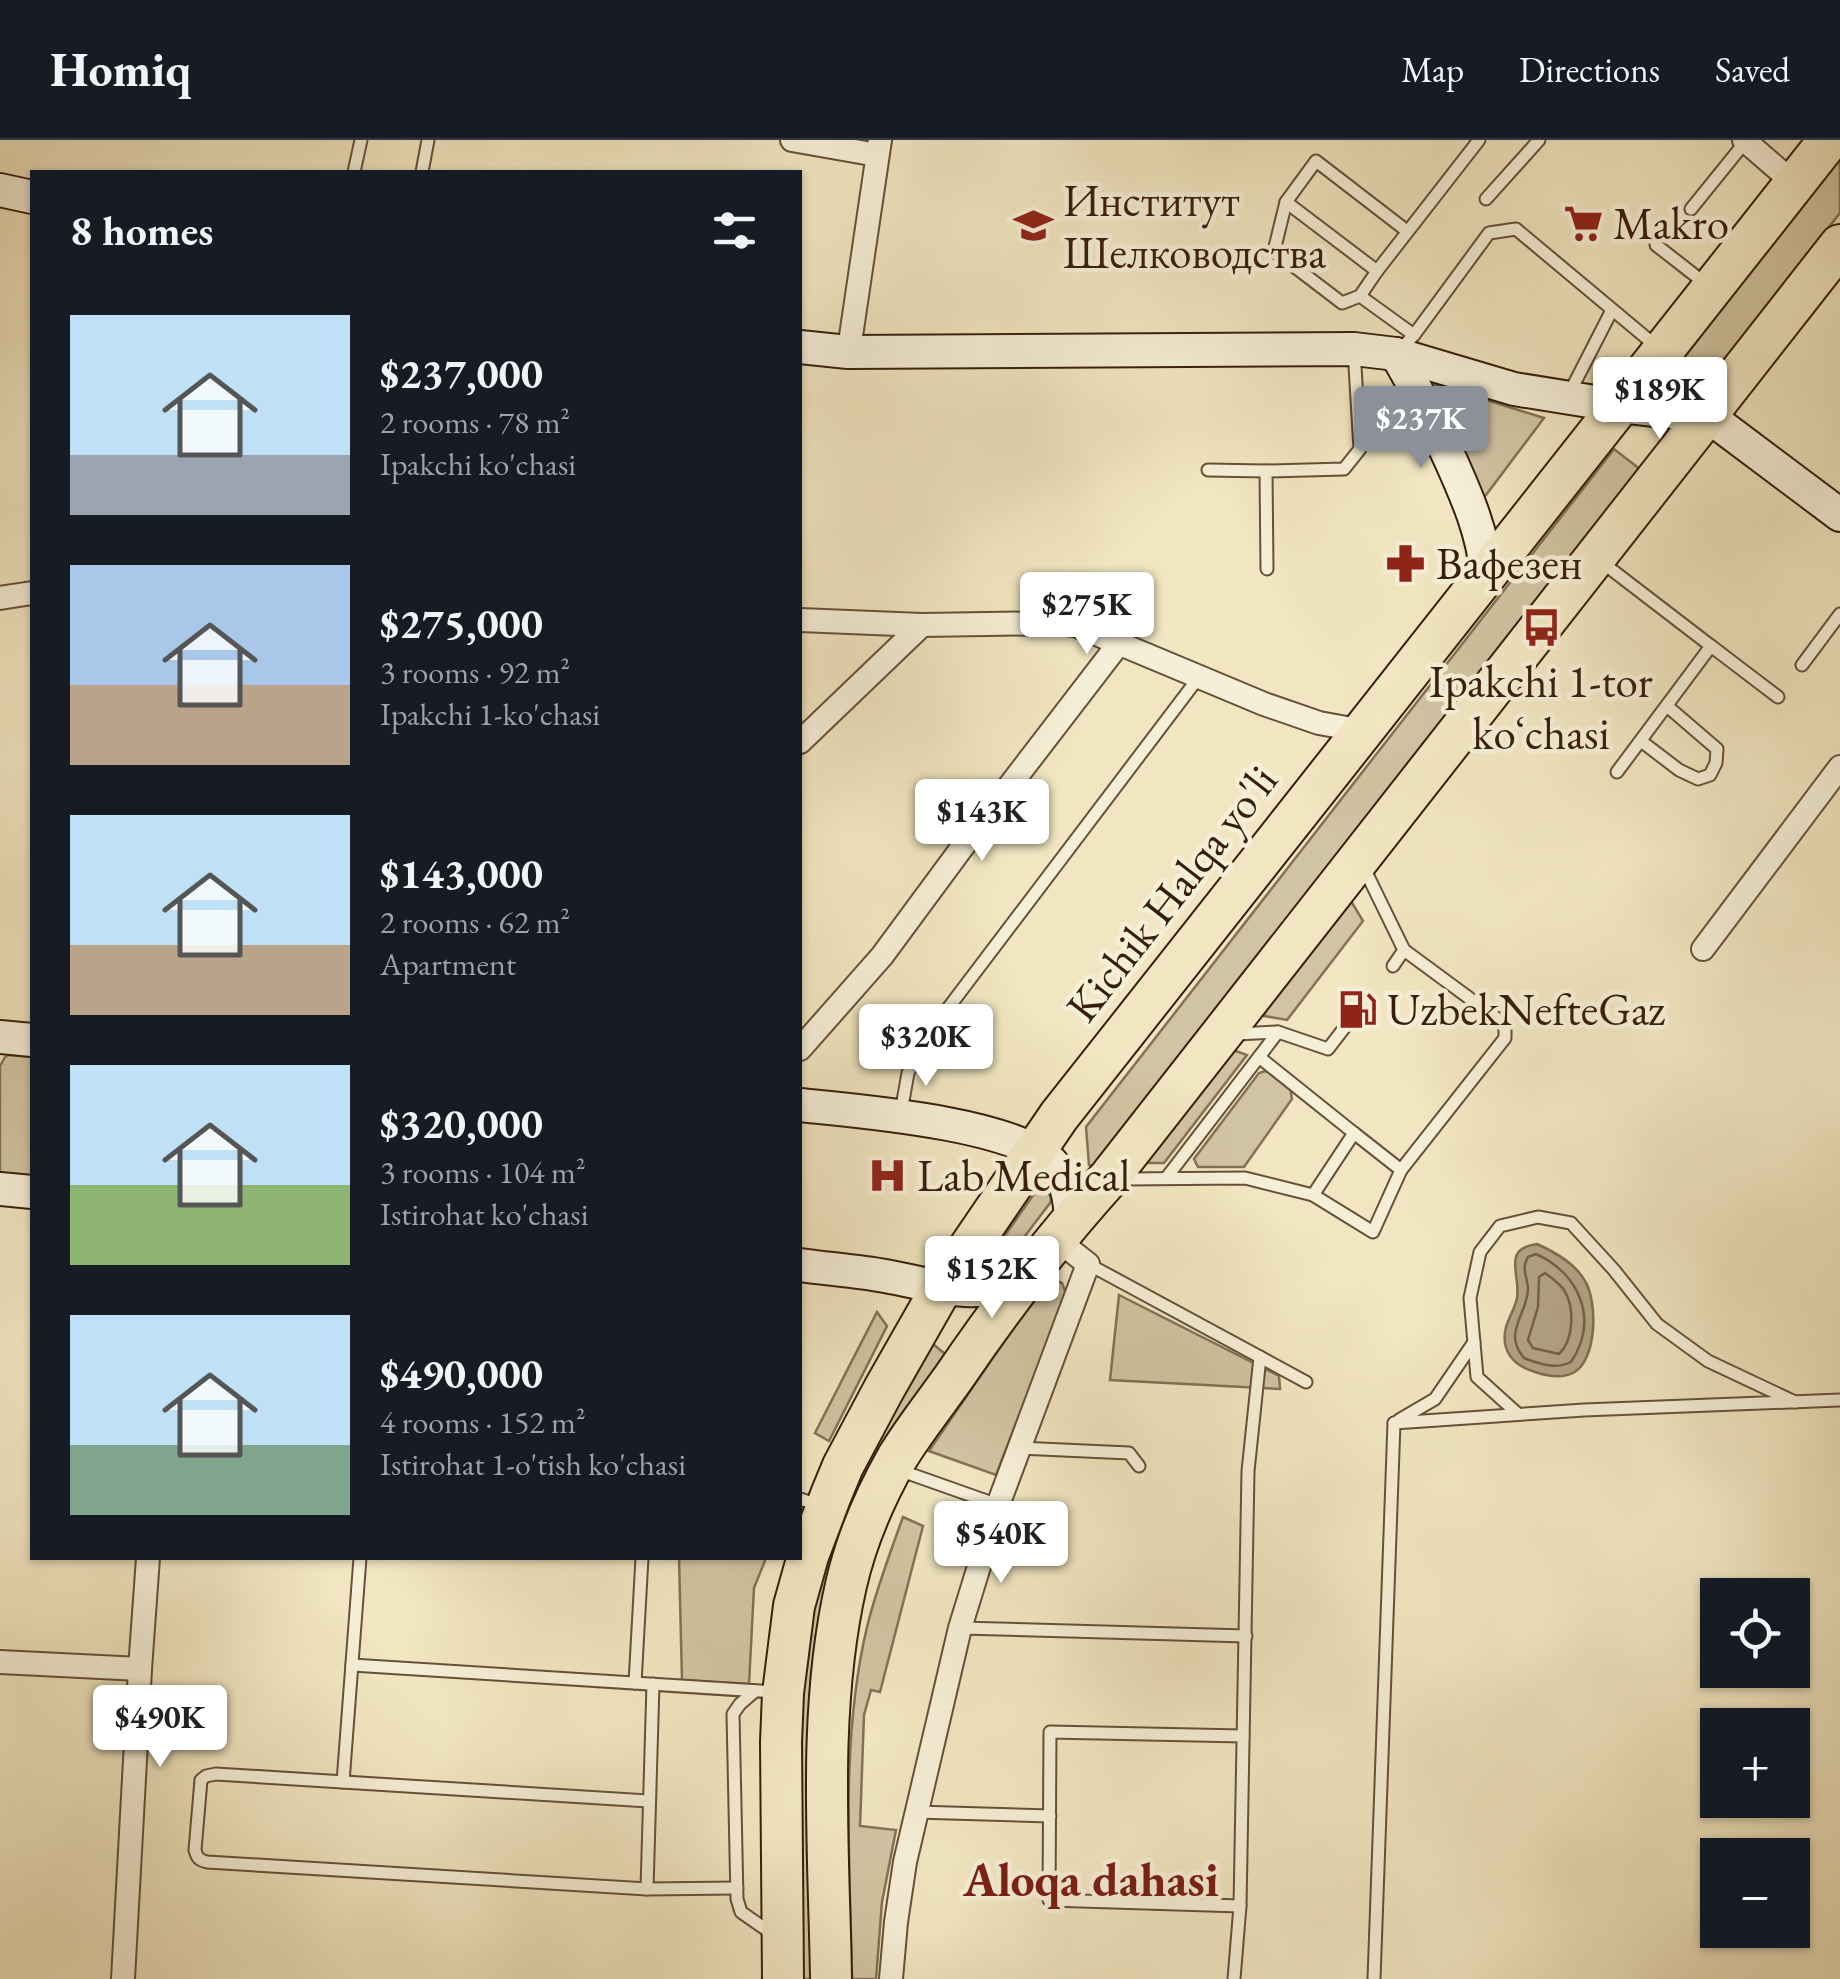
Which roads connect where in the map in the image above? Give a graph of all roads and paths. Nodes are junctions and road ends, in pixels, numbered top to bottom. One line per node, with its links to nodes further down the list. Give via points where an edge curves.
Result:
1 (362, 140): 9 (lane)
2 (428, 140): 10 (lane)
3 (792, 140): 8 (street)
4 (1480, 140): 17 (lane)
5 (1539, 140): 14 (lane)
6 (1829, 140): 11 (highway, Kichik Halqa yo'li)
7 (1745, 141): 11 (street); 16 (lane)
8 (879, 148): 25 (street)
9 (354, 170)
10 (422, 170)
11 (1795, 184): 30 (highway, Kichik Halqa yo'li)
12 (0, 190): 13 (main road)
13 (30, 197)
14 (1486, 200)
15 (1286, 202): 17 (lane, via 1316,161); 20 (lane); 22 (lane, via 1274,251 1342,303)
16 (1691, 209)
17 (1407, 231): 20 (lane)
18 (1840, 245): 31 (highway)
19 (1656, 246): 21 (lane)
20 (1377, 271): 22 (lane)
21 (1697, 277)
22 (1360, 296): 26 (lane)
23 (1612, 310): 24 (lane); 26 (lane, via 1516,229 1489,233); 29 (lane)
24 (1650, 342)
25 (850, 344): 27 (main road); 28 (main road)
26 (1406, 344): 28 (main road); 29 (main road, via 1514,389); 37 (main road, via 1469,501)
27 (802, 348)
28 (1354, 350): 33 (lane, via 1360,450 1344,469)
29 (1567, 398): 30 (main road)
30 (1620, 406): 31 (main road); 37 (highway, Kichik Halqa yo'li)
31 (1708, 416): 34 (main road); 35 (highway)
32 (1208, 470): 33 (lane)
33 (1266, 471): 36 (lane)
34 (1840, 514)
35 (1596, 557): 44 (lane); 54 (highway)
36 (1267, 568)
37 (1487, 574): 49 (highway, Kichik Halqa yo'li)
38 (30, 593): 39 (street)
39 (0, 598)
40 (1840, 614): 45 (lane)
41 (802, 620): 42 (street)
42 (922, 625): 43 (street, via 1060,623); 50 (street)
43 (1120, 642): 46 (street); 63 (street, via 882,956)
44 (1711, 646): 47 (lane); 48 (lane)
45 (1802, 665)
46 (1199, 676): 49 (street, via 1319,723); 66 (lane, via 924,1040 908,1073)
47 (1778, 697)
48 (1666, 706): 51 (lane); 51 (lane, via 1718,749 1710,775 1698,779 1679,770)
49 (1363, 731): 68 (highway, Kichik Halqa yo'li)
50 (802, 740)
51 (1641, 741): 53 (lane)
52 (1840, 766): 55 (street)
53 (1616, 772)
54 (1360, 858): 56 (lane); 60 (highway)
55 (1703, 949)
56 (1404, 950): 57 (lane); 69 (lane, via 1500,1020 1506,1038)
57 (1394, 966)
58 (1345, 1027): 59 (lane, via 1328,1049)
59 (1278, 1032): 60 (lane); 64 (lane)
60 (1222, 1035): 71 (highway)
61 (0, 1037): 62 (main road)
62 (30, 1040)
63 (802, 1047)
64 (1258, 1057): 67 (lane); 70 (lane)
65 (802, 1105): 66 (main road)
66 (901, 1116): 68 (main road)
67 (1354, 1134): 69 (lane); 74 (lane)
68 (1035, 1150): 75 (main road, via 1062,1175 1069,1196); 79 (highway, Kichik Halqa yo'li)
69 (1401, 1170): 74 (lane, via 1373,1232)
70 (1167, 1178): 71 (lane); 74 (lane, via 1245,1178)
71 (1108, 1180): 75 (highway)
72 (0, 1189): 73 (main road)
73 (30, 1192)
74 (1314, 1195)
75 (1064, 1230): 76 (street); 78 (highway)
76 (1088, 1264): 81 (lane); 87 (street)
77 (802, 1265): 79 (main road)
78 (1028, 1276): 79 (main road, via 982,1292); 89 (highway)
79 (941, 1289): 90 (highway, Kichik Halqa yo'li, via 844,1466)
80 (1474, 1342): 84 (lane, via 1470,1298 1480,1252 1500,1226 1538,1217 1572,1223 1657,1324 1708,1361); 85 (lane, via 1476,1378); 86 (lane, via 1435,1399)
81 (1260, 1357): 82 (lane); 96 (lane, via 1248,1471)
82 (1306, 1382)
83 (1840, 1400): 84 (lane)
84 (1794, 1402): 85 (lane)
85 (1518, 1414): 86 (lane)
86 (1394, 1423): 116 (lane)
87 (1020, 1448): 88 (lane, via 1128,1453); 91 (street)
88 (1139, 1466)
89 (892, 1467): 91 (lane); 113 (highway, via 857,1546 836,1639 828,1760)
90 (813, 1504): 102 (highway, Kichik Halqa yo'li, via 804,1567)
91 (998, 1505): 95 (street)
92 (148, 1560): 99 (street)
93 (360, 1560): 98 (lane)
94 (642, 1560): 100 (lane)
95 (960, 1628): 96 (lane); 106 (street)
96 (1246, 1636): 103 (lane)
97 (0, 1662): 99 (street)
98 (352, 1665): 100 (lane); 104 (lane)
99 (140, 1669): 112 (street)
100 (636, 1683): 101 (lane)
101 (654, 1684): 102 (lane); 105 (lane)
102 (769, 1692): 108 (lane, via 733,1714); 111 (highway, Kichik Halqa yo'li, via 781,1772)
103 (1243, 1736): 107 (lane, via 1050,1732); 110 (lane)
104 (343, 1782): 105 (lane); 109 (lane, via 206,1776 196,1856 207,1862)
105 (648, 1801): 109 (lane)
106 (916, 1812): 107 (lane); 114 (street)
107 (1050, 1816): 110 (lane, via 1049,1900)
108 (737, 1888): 109 (lane); 111 (lane, via 741,1912)
109 (647, 1889)
110 (1240, 1906): 115 (lane)
111 (783, 1960)
112 (123, 1979)
113 (831, 1979)
114 (891, 1979)
115 (1234, 1979)
116 (1374, 1979)

